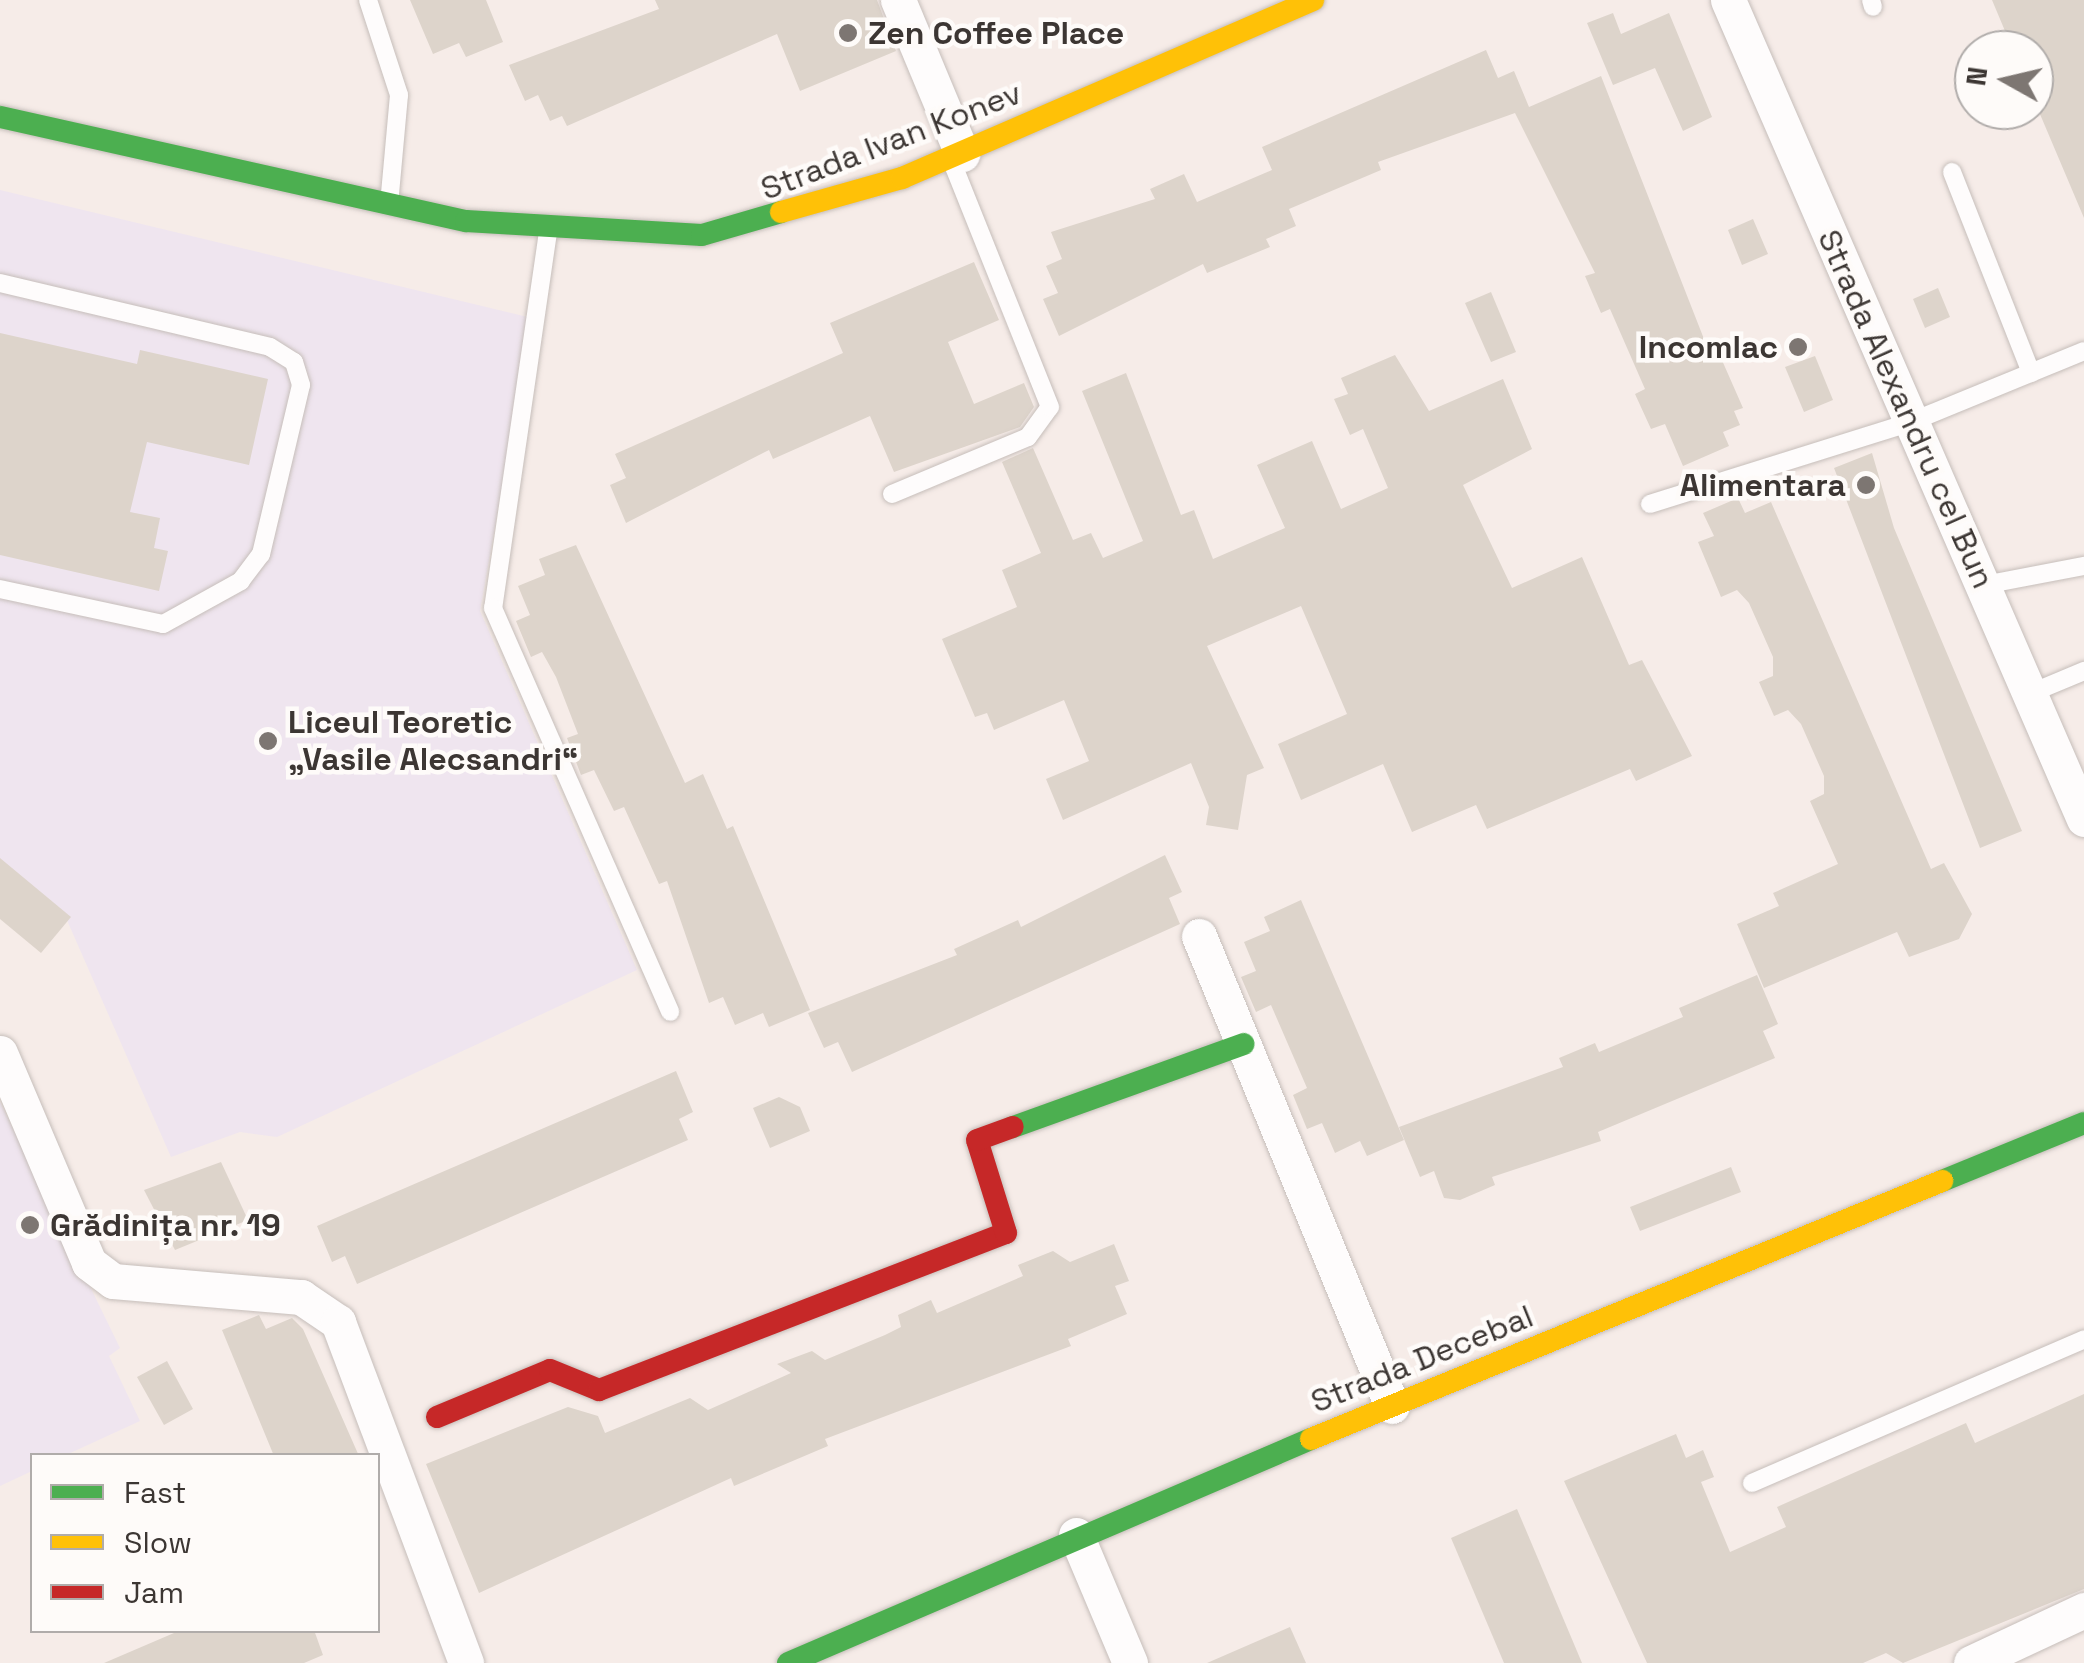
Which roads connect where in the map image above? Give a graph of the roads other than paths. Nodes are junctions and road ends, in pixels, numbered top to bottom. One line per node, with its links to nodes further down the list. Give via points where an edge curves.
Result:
1 (368, 0): 8 (lane, via 400,95)
2 (898, 0): 6 (street)
3 (1313, 0): 6 (street, Strada Ivan Konev)
4 (1728, 0): 13 (street, Strada Alexandru cel Bun)
5 (0, 117): 8 (street, Strada Ivan Konev)
6 (956, 156): 9 (street, Strada Ivan Konev, via 747,228); 14 (lane, via 1050,407 1028,438)
7 (1952, 172): 12 (lane)
8 (389, 204): 9 (street, Strada Ivan Konev)
9 (548, 232): 23 (lane, via 493,608)
10 (0, 283): 18 (lane, via 270,347 294,362 302,386 268,530 241,581 162,624)
11 (2084, 352): 12 (lane)
12 (2031, 373): 13 (lane)
13 (1911, 422): 15 (lane); 17 (street, Strada Alexandru cel Bun)
14 (892, 494)
15 (1650, 504)
16 (2084, 566): 17 (lane)
17 (1984, 585): 20 (street, Strada Alexandru cel Bun)
18 (0, 589)
19 (2084, 672): 20 (lane)
20 (2030, 694): 21 (street, Strada Alexandru cel Bun)
21 (2084, 819)
22 (1199, 936): 24 (street)
23 (670, 1012)
24 (1243, 1044): 28 (street); 29 (street, via 977,1140 1006,1233 598,1390 550,1370)
25 (0, 1053): 34 (street, via 89,1263 113,1281 302,1297 338,1322)
26 (2084, 1123): 28 (street, Strada Decebal)
27 (2084, 1339): 30 (lane)
28 (1392, 1406): 31 (street, Strada Decebal)
29 (437, 1417)
30 (1752, 1483)
31 (1076, 1536): 35 (street, Strada Decebal); 36 (street)
32 (2084, 1610): 33 (street)
33 (2022, 1652): 37 (street)
34 (466, 1663)
35 (788, 1663)
36 (1130, 1663)
37 (1971, 1663)

